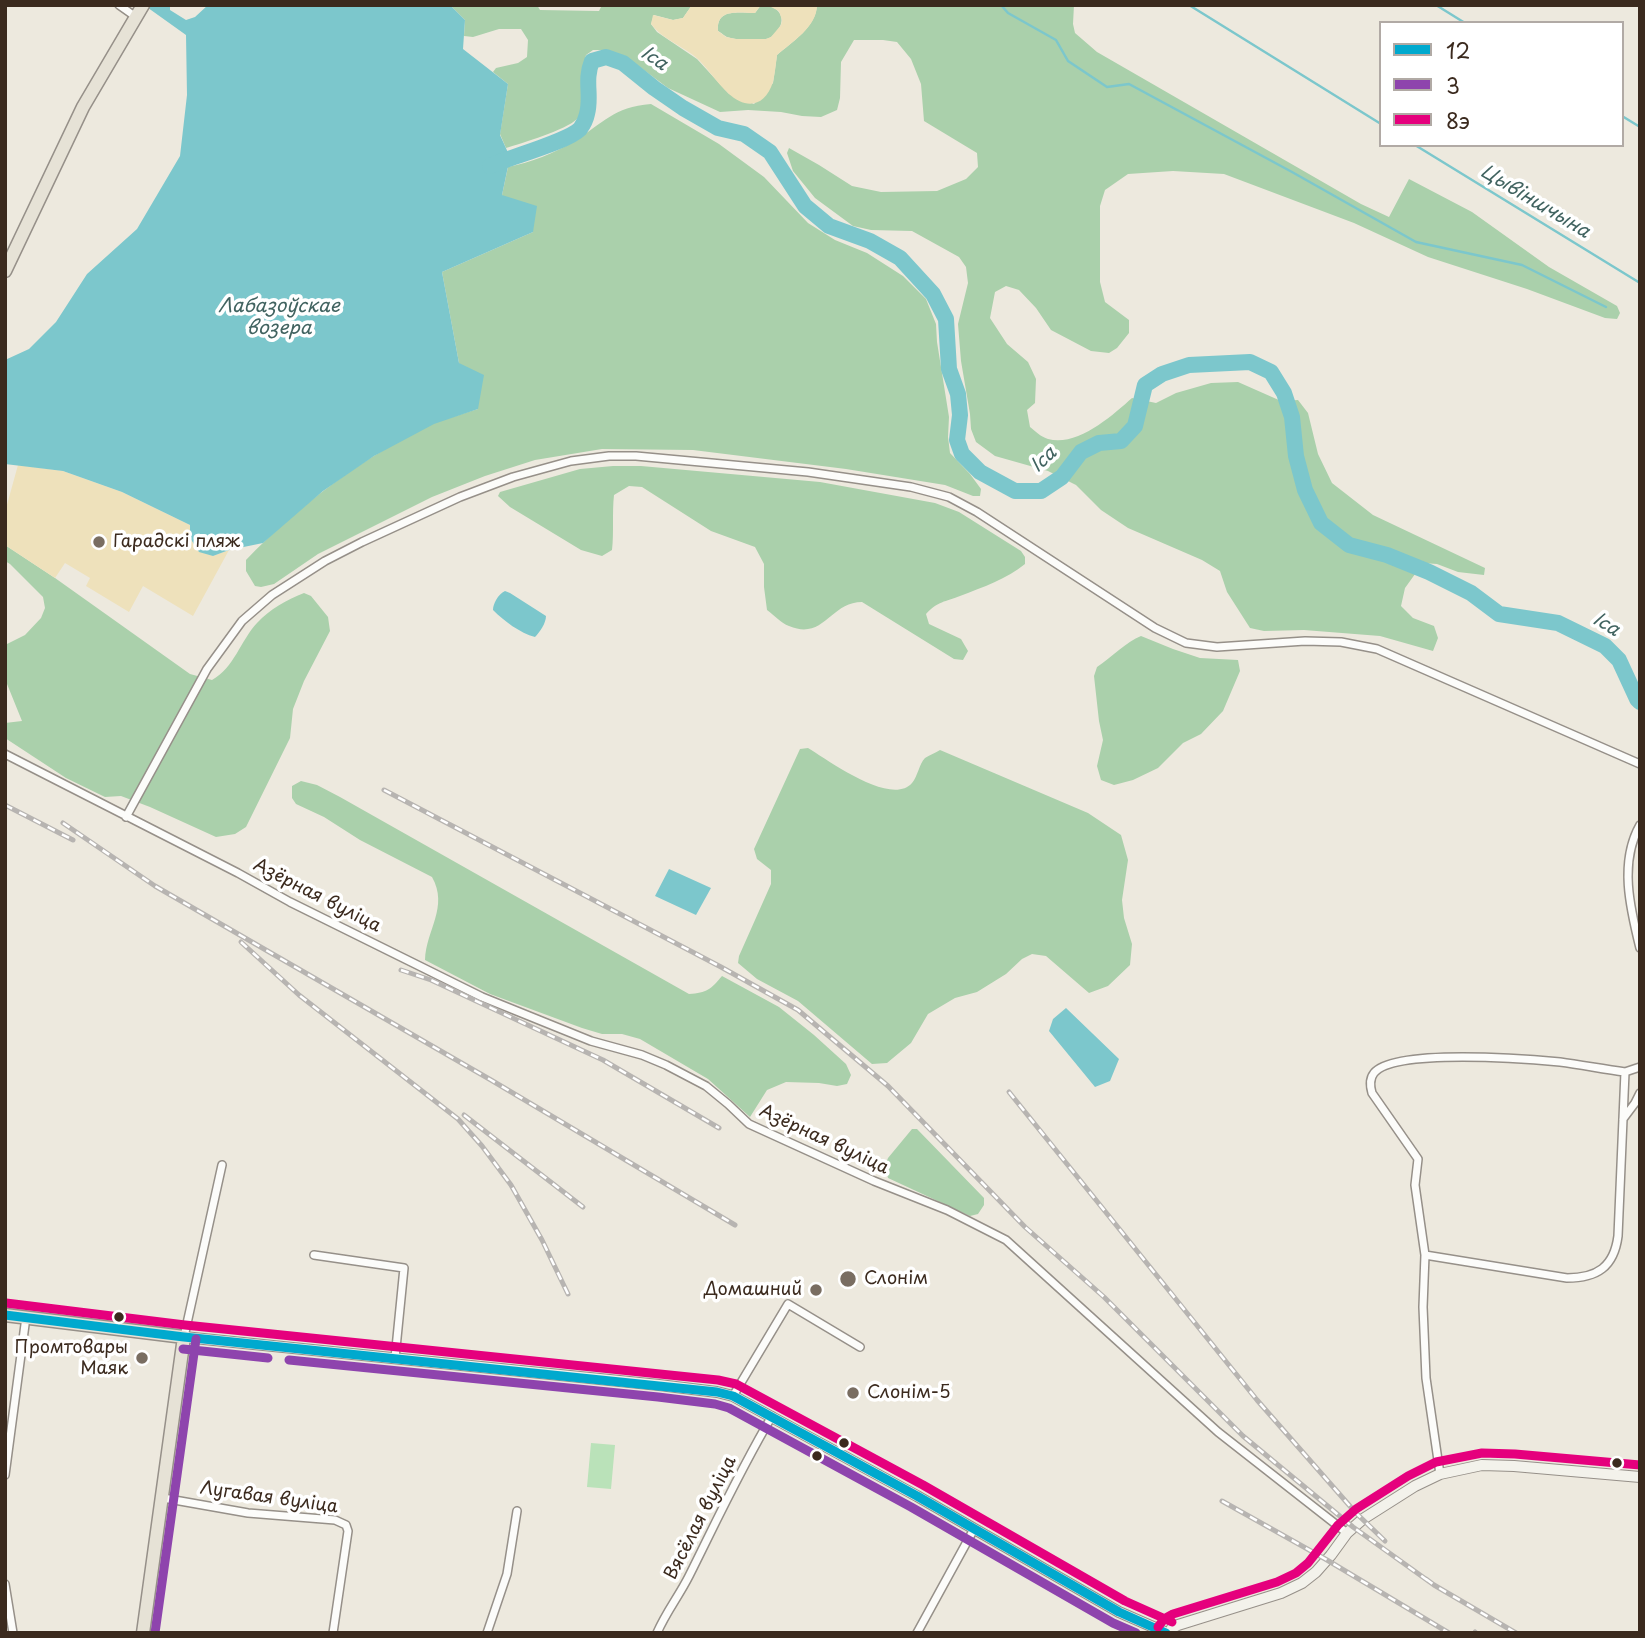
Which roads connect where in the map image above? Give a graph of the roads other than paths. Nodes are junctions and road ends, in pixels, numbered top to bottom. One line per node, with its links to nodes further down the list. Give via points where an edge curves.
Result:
1 (119, 5): 2 (street)
2 (140, 10): 3 (highway, via 83,107)
3 (5, 271)
4 (5, 754): 6 (street, Азёрная вуліца)
5 (1640, 764): 6 (street, via 1377,649 1341,642 1217,647 1186,643 949,497 808,472 609,456 571,461 460,497 337,555 272,595 243,621 206,669)
6 (127, 817): 29 (street, Азёрная вуліца, via 482,997 666,1065 706,1086 749,1124 1006,1240 1219,1432)
7 (1640, 825): 8 (street, via 1633,837 1628,873)
8 (1640, 947)
9 (1640, 1067): 10 (street)
10 (1625, 1072): 12 (street); 15 (street, via 1498,1057 1403,1060 1375,1071 1370,1079 1372,1093 1418,1159 1415,1185)
11 (1640, 1093): 12 (street)
12 (1622, 1120): 15 (street, via 1616,1248 1612,1258 1590,1276 1567,1278)
13 (222, 1165): 18 (street)
14 (314, 1255): 20 (street, via 404,1268)
15 (1425, 1255): 23 (street, via 1426,1378)
16 (5, 1315): 17 (highway)
17 (26, 1317): 18 (highway); 24 (street)
18 (184, 1337): 20 (main road); 26 (highway)
19 (860, 1347): 21 (street, via 788,1304)
20 (395, 1358): 21 (main road)
21 (733, 1396): 22 (main road)
22 (772, 1416): 28 (main road); 35 (street, Вясёлая вуліца)
23 (1440, 1474): 25 (main road, via 1482,1465); 29 (main road)
24 (5, 1475)
25 (1640, 1477)
26 (163, 1498): 32 (highway); 33 (street, Лугавая вуліца, via 346,1525)
27 (517, 1511): 34 (street, via 507,1574)
28 (974, 1529): 36 (street); 37 (main road, via 1119,1612)
29 (1347, 1533): 37 (main road, via 1316,1572 1292,1588 1178,1625)
30 (5, 1584): 31 (street)
31 (13, 1633)
32 (143, 1633)
33 (333, 1633)
34 (487, 1633)
35 (657, 1633)
36 (917, 1633)
37 (1168, 1633)

